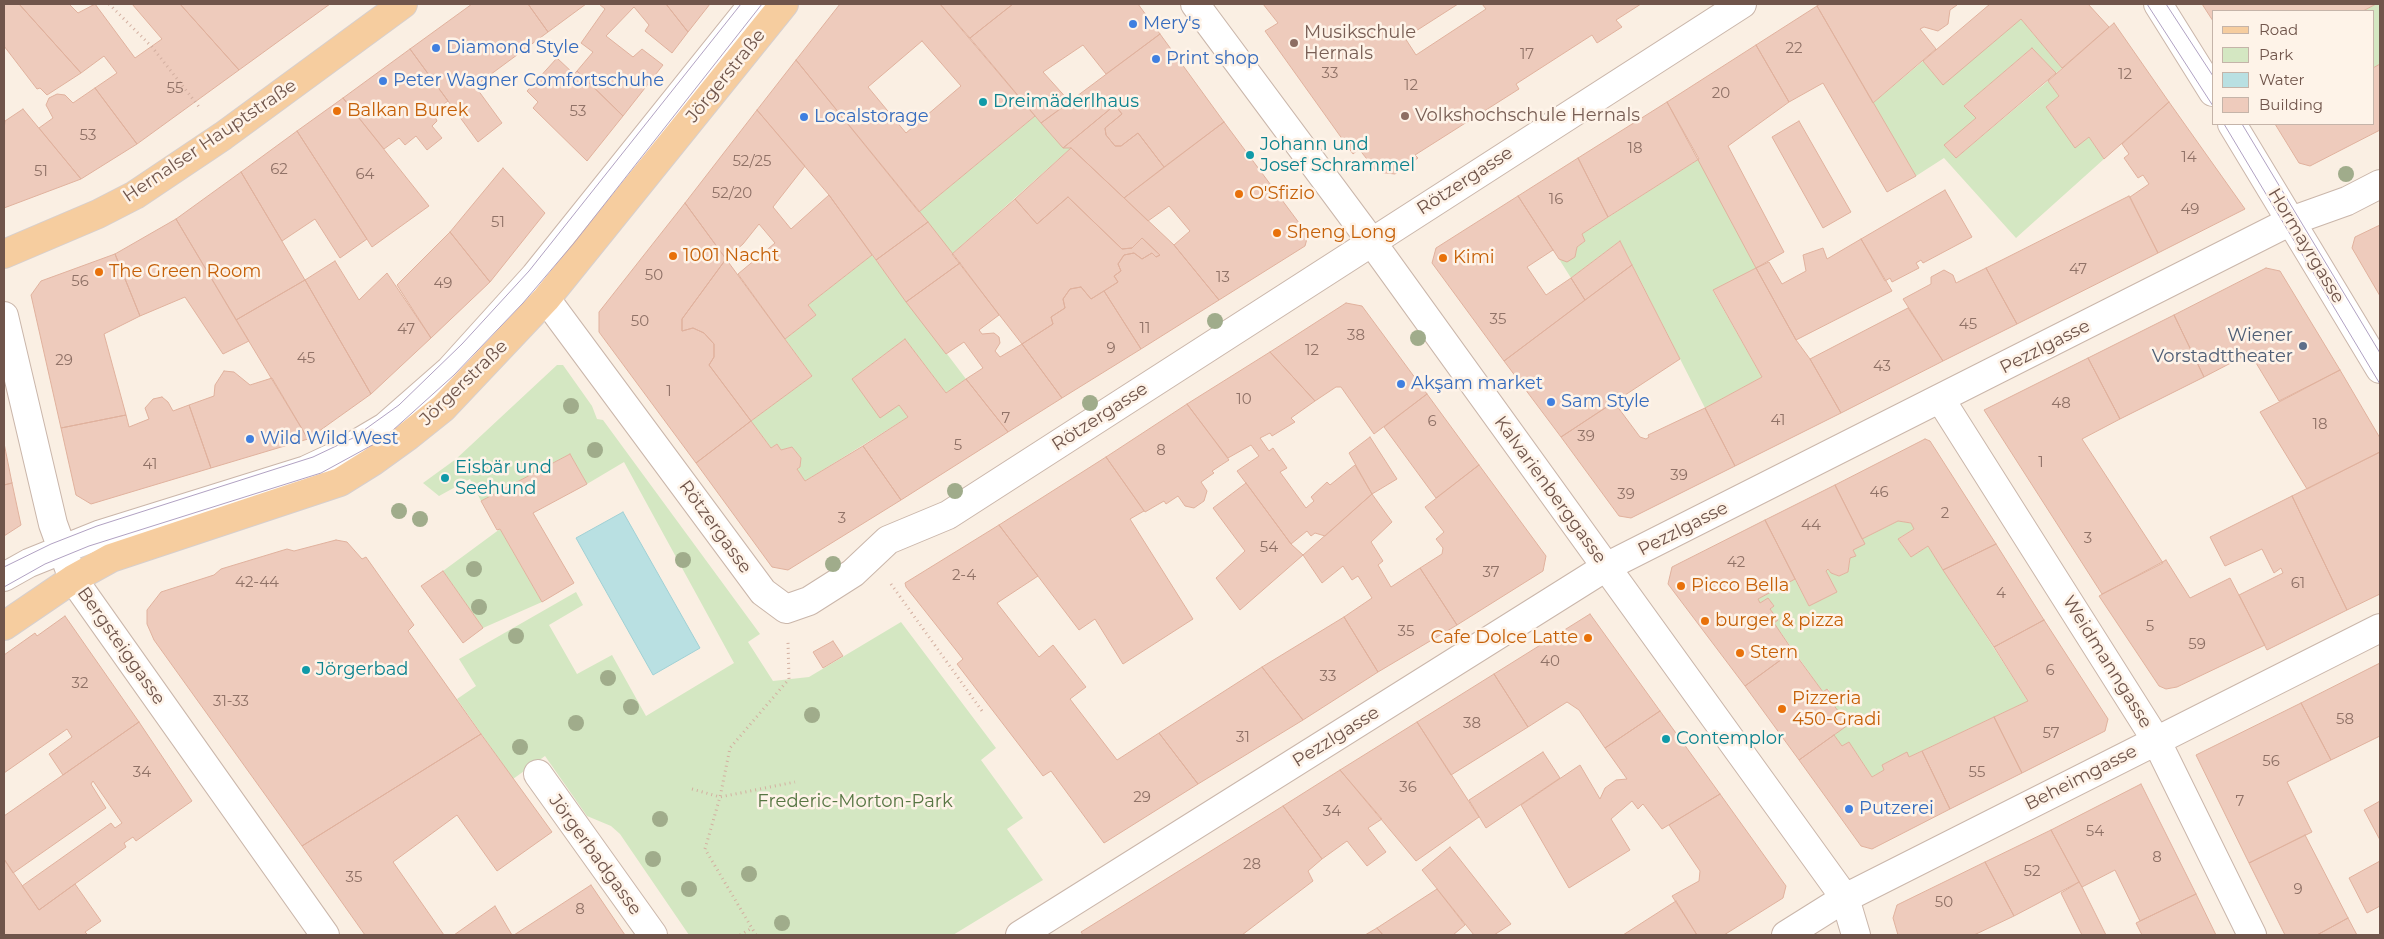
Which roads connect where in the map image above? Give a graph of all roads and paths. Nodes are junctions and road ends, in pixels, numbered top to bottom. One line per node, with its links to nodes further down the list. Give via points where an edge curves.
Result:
1 (109, 4): 9 (path, via 152,47)
2 (403, 4): 14 (main road, Hernalser Hauptstraße, via 135,195)
3 (753, 4): 19 (street, via 535,276 450,370 385,427 306,470)
4 (784, 4): 15 (main road, Jörgerstraße)
5 (1194, 4): 13 (street, Kalvarienberggasse)
6 (1742, 4): 13 (street, Rötzergasse)
7 (2158, 4): 8 (street)
8 (2212, 90)
9 (200, 108)
10 (2233, 125): 12 (street, Hormayrgasse)
11 (2380, 184): 12 (street, Pezzlgasse, via 2347,201)
12 (2291, 221): 17 (street, Hormayrgasse); 18 (street, Pezzlgasse)
13 (1371, 241): 20 (street, Rötzergasse, via 948,515 888,540); 21 (street, Kalvarienberggasse)
14 (4, 254)
15 (546, 299): 23 (main road, Jörgerstraße, via 443,408 340,482 111,558); 24 (street, Rötzergasse, via 763,592)
16 (4, 316): 19 (street, Bergsteiggasse, via 53,524)
17 (2380, 369)
18 (1942, 400): 21 (street, Pezzlgasse); 28 (street, Weidmanngasse)
19 (62, 548): 22 (street); 23 (street, Bergsteiggasse)
20 (870, 556): 24 (street, Rötzergasse, via 853,573 809,601); 27 (path)
21 (1606, 567): 33 (street, Kalvarienberggasse); 39 (street, Pezzlgasse)
22 (4, 577)
23 (73, 578): 25 (main road, Jörgerstraße); 35 (street, Bergsteiggasse)
24 (786, 609): 32 (path, via 789,679 730,748)
25 (4, 626)
26 (2380, 628): 28 (street, Beheimgasse)
27 (982, 712)
28 (2156, 740): 33 (street, Beheimgasse); 42 (street, Weidmanngasse)
29 (538, 774): 36 (street, Jörgerbadgasse)
30 (795, 782): 32 (path)
31 (692, 790): 32 (path)
32 (720, 797): 34 (path, via 705,849)
33 (1845, 898): 40 (street, Beheimgasse); 41 (street, Kalvarienberggasse)
34 (752, 928): 37 (path); 38 (path)
35 (325, 935)
36 (653, 935)
37 (740, 935)
38 (756, 935)
39 (1020, 935)
40 (1786, 935)
41 (1856, 935)
42 (2252, 935)

